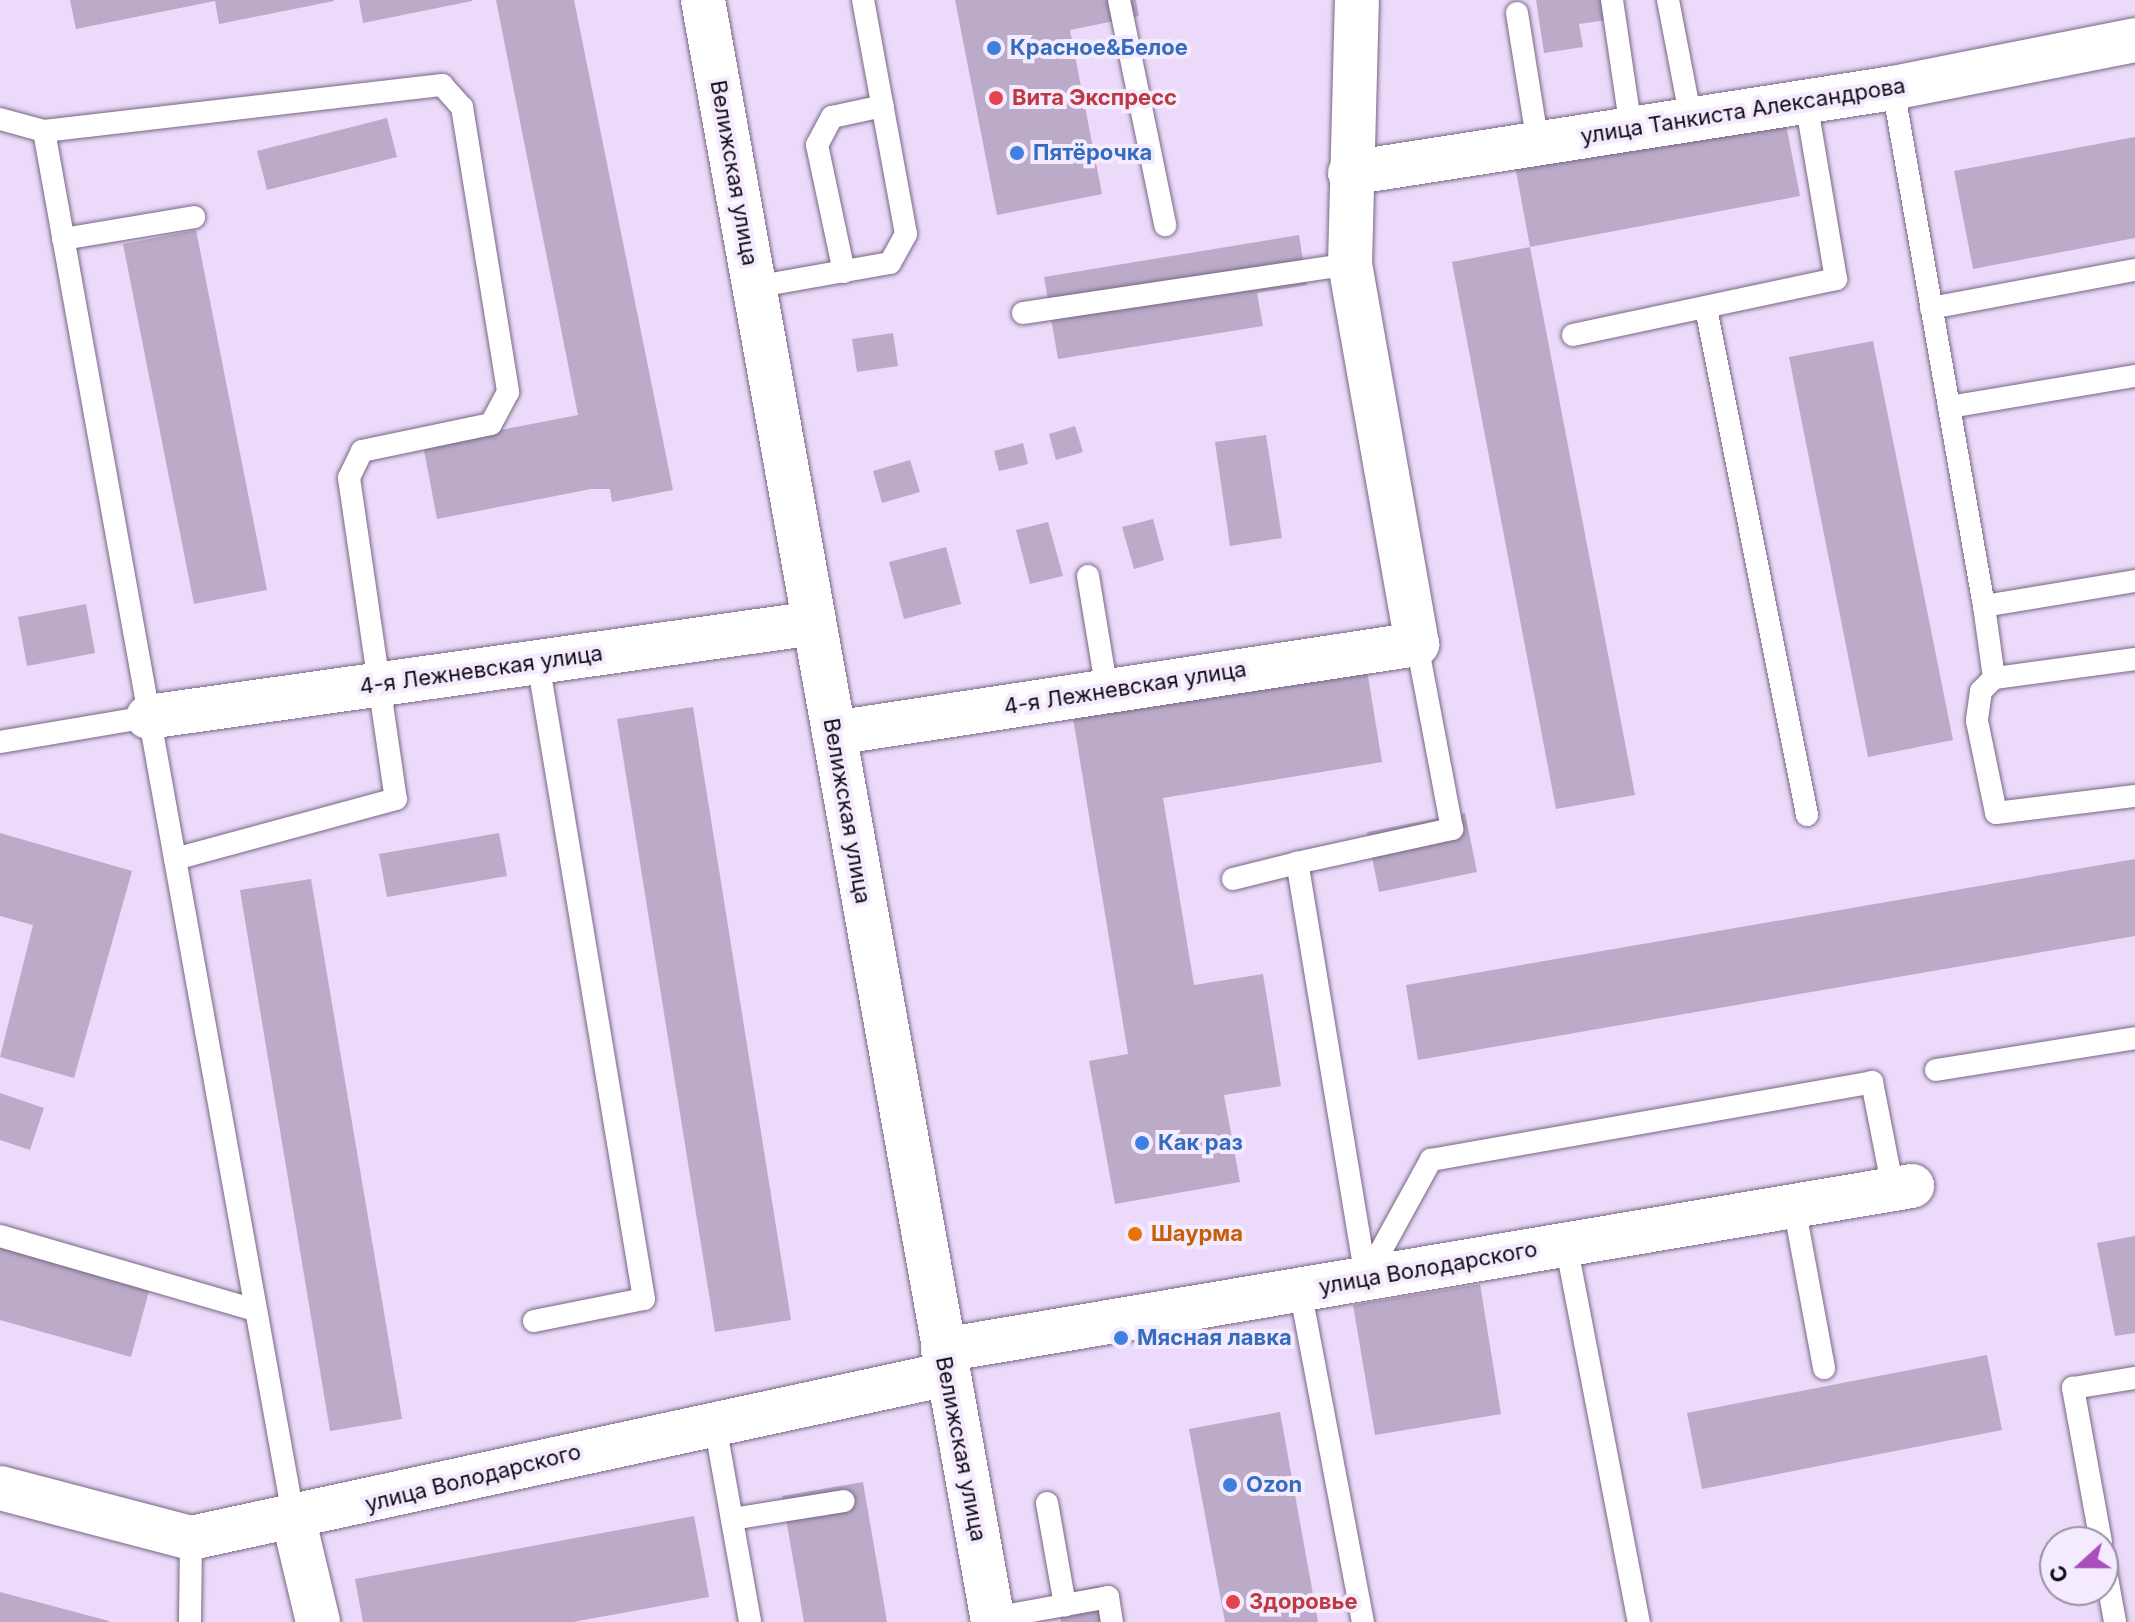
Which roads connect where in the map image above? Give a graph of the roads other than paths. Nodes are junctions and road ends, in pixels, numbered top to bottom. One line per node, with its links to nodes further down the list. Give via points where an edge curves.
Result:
1 (703, 0): 24 (street, Велижская улица)
2 (863, 0): 11 (lane)
3 (1119, 0): 19 (lane)
4 (1357, 0): 17 (street)
5 (1612, 0): 14 (lane)
6 (1668, 0): 13 (lane)
7 (1517, 13): 16 (lane)
8 (2135, 40): 9 (street, улица Танкиста Александрова)
9 (1893, 88): 10 (street, улица Танкиста Александрова); 26 (lane)
10 (1806, 102): 13 (street, улица Танкиста Александрова); 25 (lane, via 1836,279)
11 (883, 106): 23 (lane, via 906,234 890,263); 23 (lane, via 832,117 817,145)
12 (0, 119): 15 (lane)
13 (1691, 120): 14 (street, улица Танкиста Александрова)
14 (1631, 129): 16 (street, улица Танкиста Александрова)
15 (44, 131): 20 (lane); 39 (lane, via 442,85 462,107 508,392 491,424 362,451 349,478)
16 (1538, 144): 17 (street, улица Танкиста Александрова)
17 (1350, 173): 21 (street)
18 (194, 217): 20 (lane)
19 (1165, 225)
20 (63, 239): 41 (lane)
21 (1350, 264): 27 (lane); 35 (street)
22 (2135, 270): 26 (lane)
23 (844, 272): 24 (lane)
24 (754, 287): 34 (street, Велижская улица)
25 (1706, 308): 28 (lane); 45 (lane)
26 (1931, 308): 30 (lane)
27 (1023, 313)
28 (1573, 335)
29 (2135, 376): 30 (lane)
30 (1949, 407): 33 (lane)
31 (1088, 576): 40 (lane)
32 (2135, 581): 33 (lane)
33 (1984, 606): 38 (lane)
34 (814, 623): 37 (street, 4-я Лежневская улица); 42 (street, Велижская улица)
35 (1417, 644): 40 (street, 4-я Лежневская улица); 47 (lane, via 1452,829)
36 (2135, 659): 38 (lane)
37 (538, 662): 39 (street, 4-я Лежневская улица); 58 (lane, via 644,1299)
38 (1994, 678): 44 (lane, via 1981,691 1977,721 1996,813)
39 (380, 684): 41 (street, 4-я Лежневская улица); 46 (lane, via 396,799)
40 (1107, 691): 42 (street, 4-я Лежневская улица)
41 (148, 717): 43 (lane); 46 (lane)
42 (834, 733): 59 (street, Велижская улица)
43 (0, 742)
44 (2135, 796)
45 (1807, 815)
46 (175, 859): 57 (lane)
47 (1297, 863): 48 (lane); 55 (lane)
48 (1233, 879)
49 (2135, 1038): 50 (lane)
50 (1936, 1070)
51 (1902, 1188): 52 (street, улица Володарского); 55 (lane, via 1872,1082 1431,1160)
52 (1794, 1206): 54 (street, улица Володарского); 60 (lane)
53 (0, 1236): 57 (lane)
54 (1566, 1244): 55 (street, улица Володарского); 77 (lane)
55 (1366, 1278): 56 (street, улица Володарского)
56 (1300, 1289): 59 (street, улица Володарского); 76 (lane)
57 (255, 1310): 67 (lane)
58 (534, 1321)
59 (945, 1362): 62 (street, улица Володарского); 71 (street, Велижская улица)
60 (1824, 1368)
61 (2135, 1378): 68 (lane, via 2073,1388)
62 (714, 1419): 66 (lane); 67 (street, улица Володарского)
63 (0, 1488): 69 (street, улица Володарского)
64 (844, 1501): 66 (lane)
65 (1047, 1503): 70 (lane)
66 (732, 1519): 74 (lane)
67 (294, 1521): 69 (street, улица Володарского); 73 (street)
68 (2098, 1526)
69 (191, 1538): 72 (lane)
70 (1065, 1605): 71 (lane); 75 (lane, via 1108,1597)
71 (993, 1620)
72 (190, 1622)
73 (318, 1622)
74 (750, 1622)
75 (1112, 1622)
76 (1363, 1622)
77 (1639, 1622)

